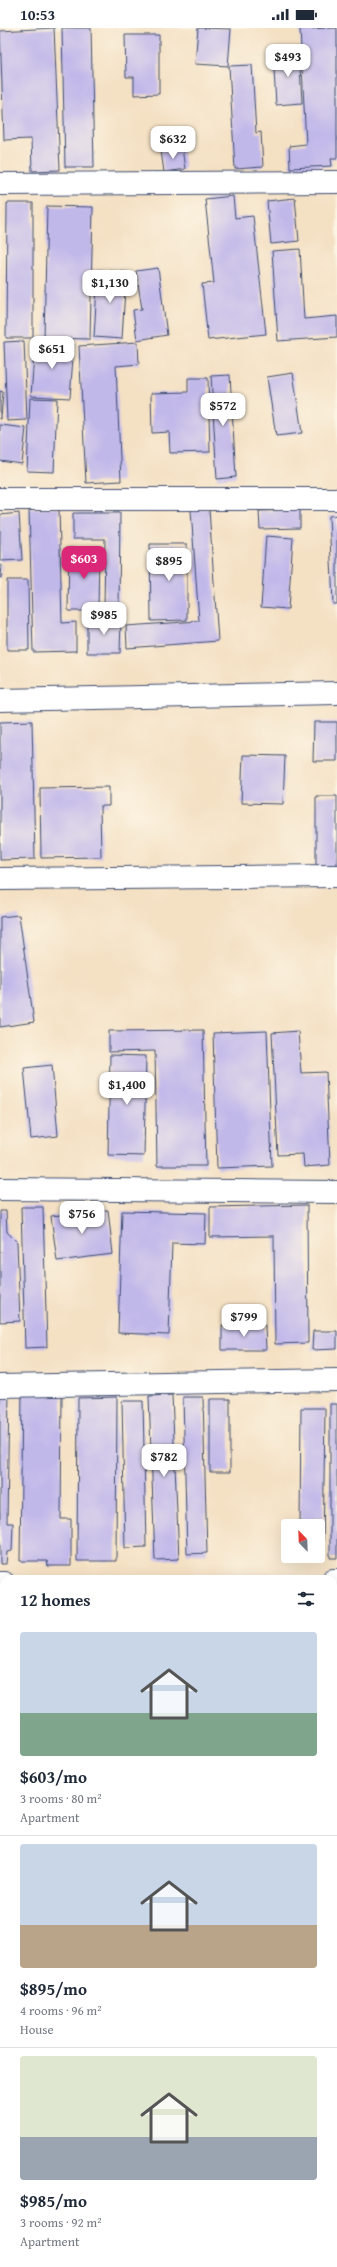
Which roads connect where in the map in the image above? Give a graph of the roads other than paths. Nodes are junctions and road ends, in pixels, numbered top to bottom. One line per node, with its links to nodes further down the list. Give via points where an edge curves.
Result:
1 (337, 182): 2 (street)
2 (0, 184)
3 (0, 499): 4 (street)
4 (337, 499)
5 (337, 693): 6 (street)
6 (0, 700)
7 (337, 876): 8 (street)
8 (0, 879)
9 (0, 1189): 10 (street)
10 (337, 1192)
11 (337, 1380): 12 (street)
12 (0, 1386)

